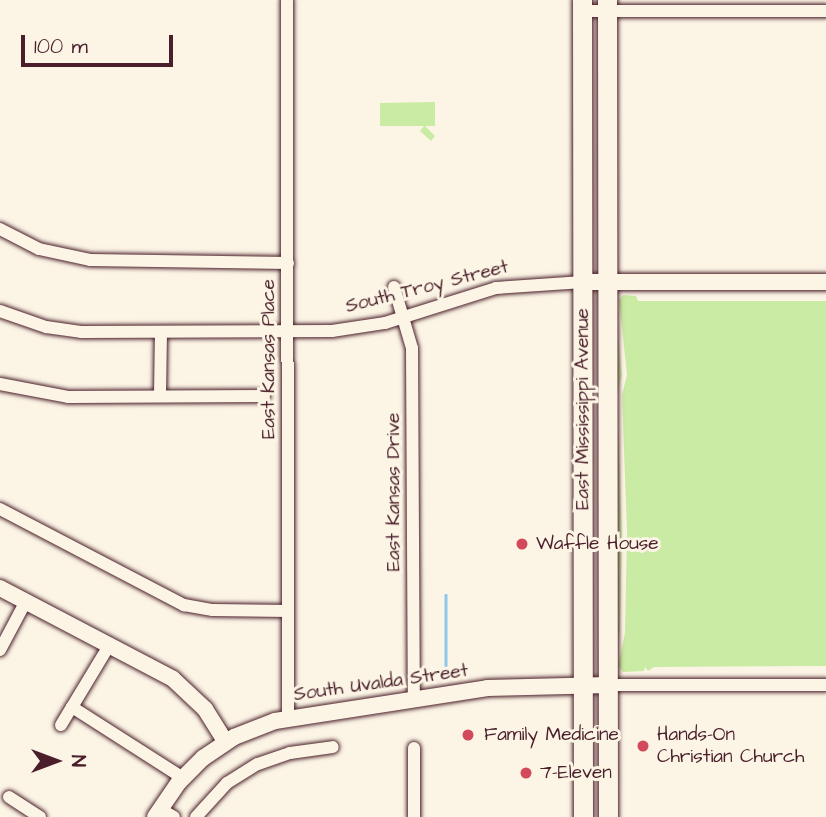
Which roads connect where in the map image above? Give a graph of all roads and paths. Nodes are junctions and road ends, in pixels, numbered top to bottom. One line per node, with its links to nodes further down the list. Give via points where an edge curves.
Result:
1 (287, 0): 6 (street, East Kansas Place)
2 (582, 5): 3 (street); 8 (main road, East Mississippi Avenue)
3 (607, 5): 4 (street); 7 (main road, East Mississippi Avenue)
4 (826, 11)
5 (0, 229): 6 (street, via 39,249 90,260)
6 (288, 263): 14 (street, East Kansas Place)
7 (608, 281): 8 (street, South Troy Street); 9 (street, South Troy Street); 25 (main road, East Mississippi Avenue)
8 (583, 282): 12 (street, South Troy Street, via 496,288); 24 (main road, East Mississippi Avenue)
9 (826, 282)
10 (394, 287): 12 (street, East Kansas Drive)
11 (0, 311): 13 (street, South Troy Street, via 59,330)
12 (405, 317): 14 (street, South Troy Street, via 355,329); 27 (street, East Kansas Drive, via 412,348)
13 (161, 332): 14 (street, South Troy Street); 16 (street)
14 (288, 332): 21 (street, East Kansas Place)
15 (0, 384): 16 (street, via 54,396)
16 (160, 395): 17 (street)
17 (264, 396)
18 (0, 509): 21 (street, via 184,605)
19 (0, 588): 20 (street)
20 (26, 601): 22 (street); 23 (street)
21 (288, 611): 29 (street, East Kansas Place)
22 (110, 644): 28 (street); 31 (street, via 181,685 205,709)
23 (0, 650)
24 (583, 685): 25 (street, South Uvalda Street); 27 (street, South Uvalda Street, via 497,687); 40 (main road, East Mississippi Avenue)
25 (608, 685): 26 (street, South Uvalda Street); 41 (main road, East Mississippi Avenue)
26 (826, 685)
27 (414, 700): 29 (street, South Uvalda Street)
28 (72, 707): 30 (street); 34 (street)
29 (288, 718): 31 (street, South Uvalda Street)
30 (61, 725)
31 (226, 742): 34 (street, South Uvalda Street)
32 (333, 747): 38 (street, via 290,753 257,764 227,783)
33 (414, 748): 39 (street)
34 (183, 778): 36 (street, South Uvalda Street)
35 (9, 797): 37 (street)
36 (163, 814)
37 (40, 817)
38 (196, 817)
39 (414, 817)
40 (583, 817)
41 (608, 817)

